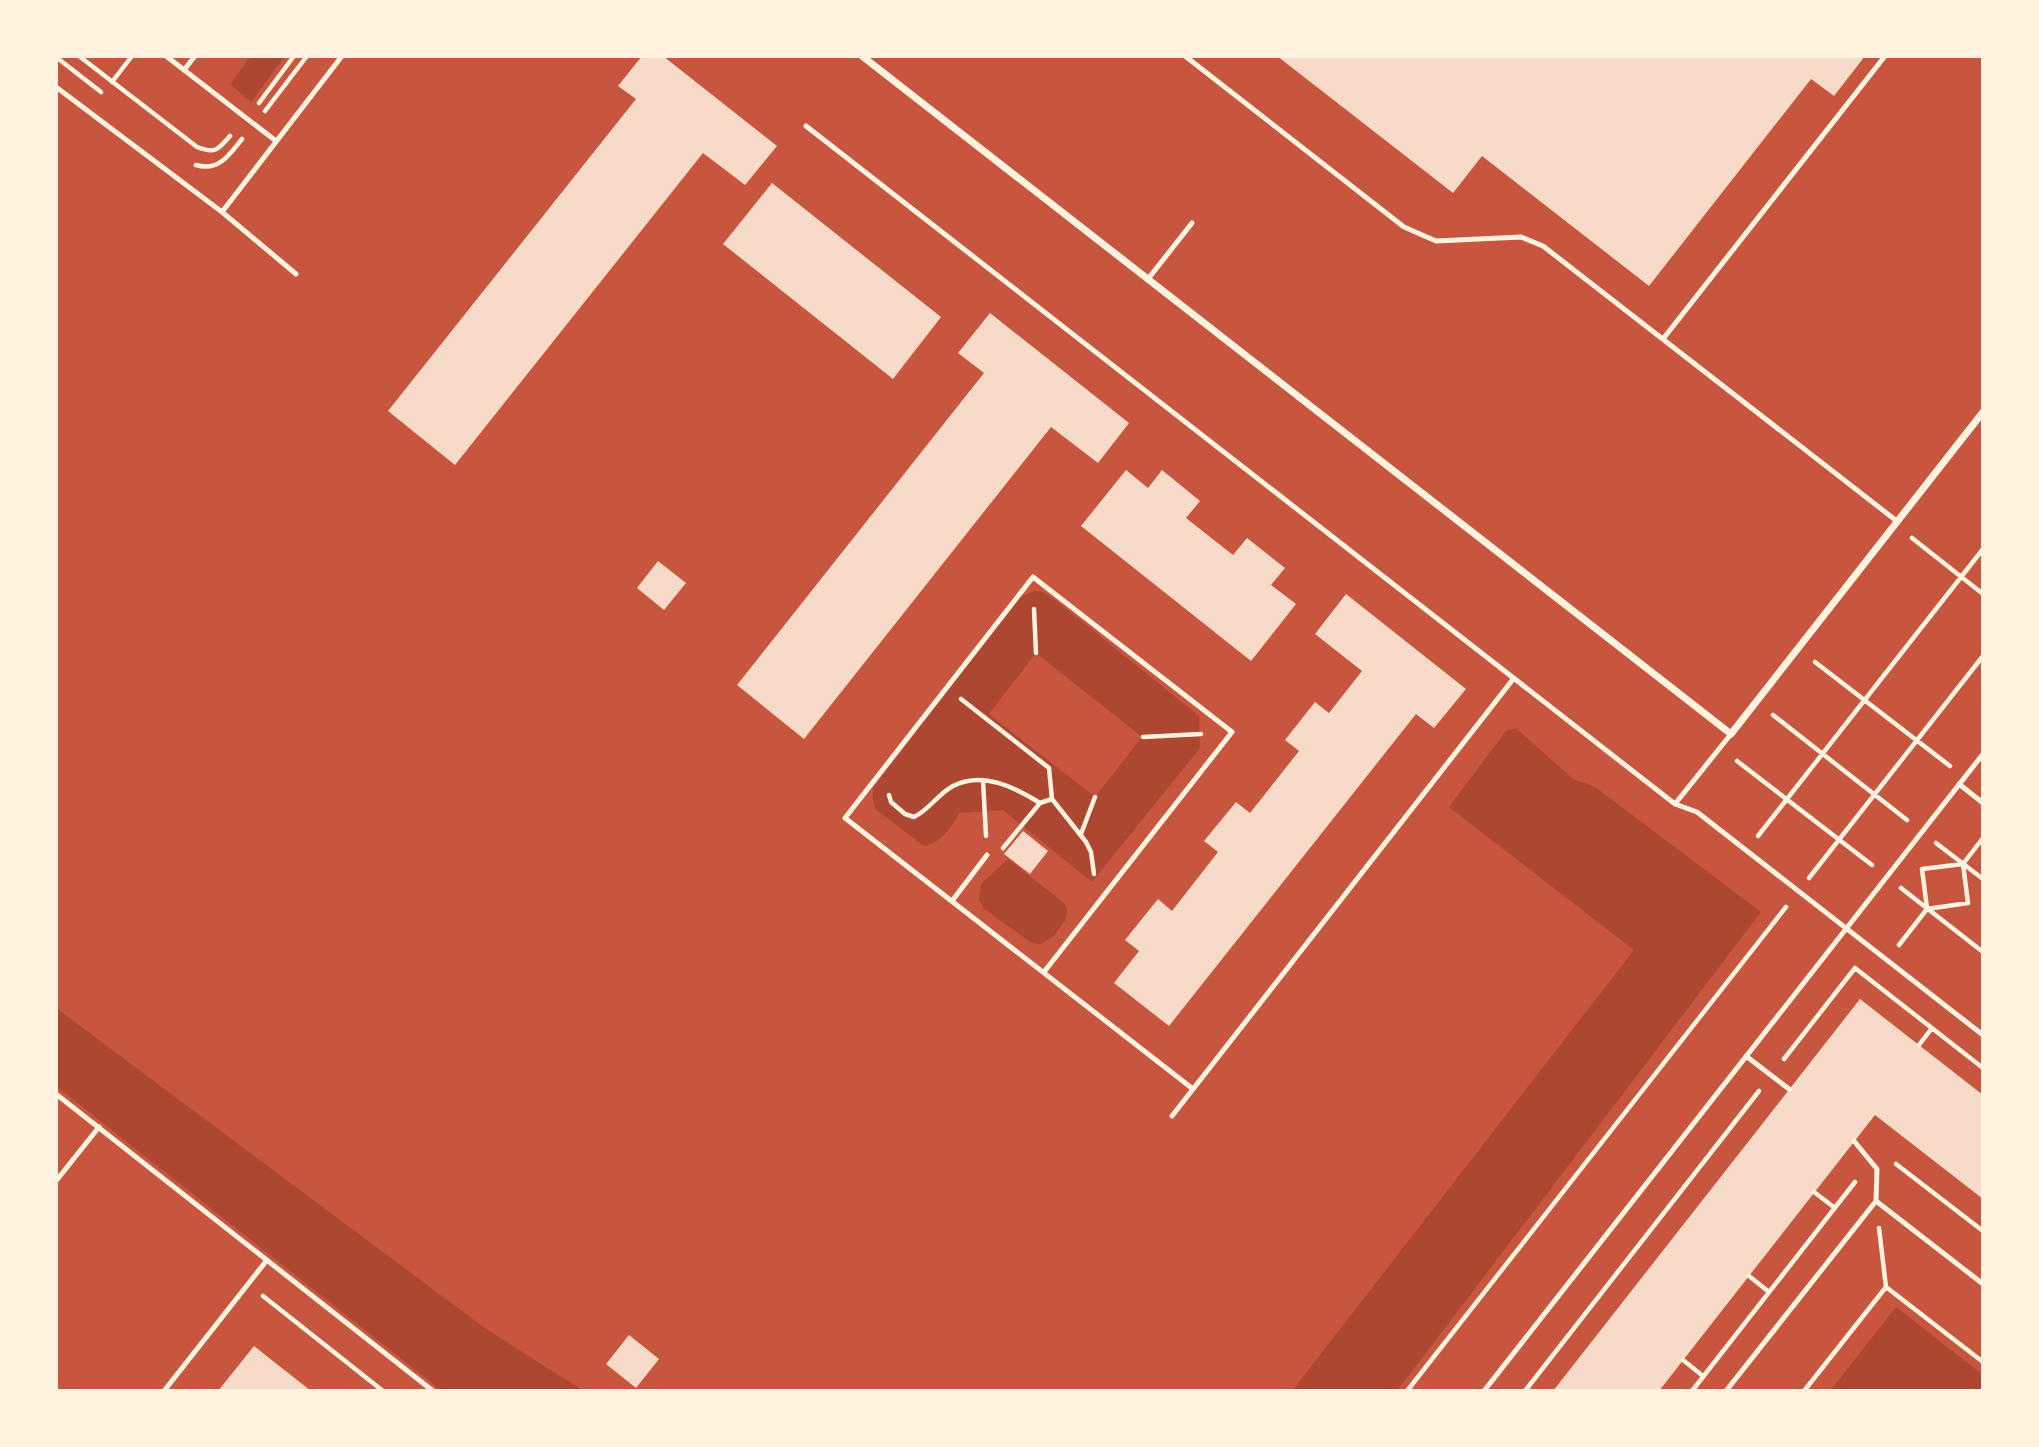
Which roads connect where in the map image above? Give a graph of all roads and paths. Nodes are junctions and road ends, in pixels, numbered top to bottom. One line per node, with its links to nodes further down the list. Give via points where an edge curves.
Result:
1 (79, 56): 13 (path)
2 (132, 56): 13 (path)
3 (166, 56): 12 (lane)
4 (195, 56): 12 (lane)
5 (294, 56): 16 (path)
6 (307, 56): 17 (path)
7 (342, 56): 20 (lane)
8 (862, 56): 25 (street)
9 (1185, 56): 26 (lane, via 1404,227 1436,242 1521,237 1543,246)
10 (1885, 56): 26 (lane)
11 (56, 57): 15 (path)
12 (184, 70): 17 (lane)
13 (112, 82): 19 (path, via 197,147 210,152)
14 (56, 87): 22 (lane)
15 (107, 97)
16 (255, 108)
17 (254, 125): 20 (lane); 21 (path, via 218,165)
18 (806, 126): 39 (lane)
19 (230, 136)
20 (276, 141): 22 (lane)
21 (190, 162)
22 (222, 212): 24 (lane)
23 (1192, 223): 25 (lane)
24 (296, 274)
25 (1148, 279): 44 (street)
26 (1663, 339): 28 (lane)
27 (1983, 412): 28 (street)
28 (1898, 522): 44 (street)
29 (1912, 538): 32 (path)
30 (1983, 550): 32 (path)
31 (1033, 577): 34 (path); 40 (lane); 43 (lane)
32 (1962, 577): 33 (path); 41 (path)
33 (1983, 594)
34 (1034, 608): 35 (path); 36 (path)
35 (1021, 611)
36 (1036, 653)
37 (1983, 656): 46 (path)
38 (1815, 662): 41 (path)
39 (1514, 678): 60 (lane); 84 (lane)
40 (947, 688): 56 (path, via 1049,768); 71 (lane, via 845,818)
41 (1865, 700): 46 (path); 47 (path)
42 (1773, 715): 47 (path)
43 (1232, 732): 45 (path); 72 (lane)
44 (1731, 734): 60 (lane)
45 (1143, 737)
46 (1916, 741): 50 (path); 54 (path)
47 (1823, 754): 54 (path); 57 (path)
48 (1983, 754): 50 (lane)
49 (1737, 761): 57 (path)
50 (1964, 778): 52 (lane)
51 (984, 780): 53 (path, via 953,786 914,817 891,802); 58 (path, via 1013,787); 66 (path)
52 (1959, 784): 59 (lane); 61 (lane)
53 (889, 790)
54 (1874, 794): 61 (path); 64 (path)
55 (1095, 797): 62 (path)
56 (1052, 799): 58 (path); 62 (path)
57 (1787, 799): 64 (path); 65 (path)
58 (1040, 803): 66 (path, via 1001,851)
59 (1983, 803)
60 (1675, 804): 65 (lane, via 1697,812)
61 (1922, 831): 67 (path); 68 (lane)
62 (1081, 834): 72 (path, via 1091,852)
63 (1983, 838): 67 (path)
64 (1839, 839): 68 (path); 70 (path)
65 (1747, 851): 70 (lane)
66 (987, 855): 71 (lane)
67 (1963, 864): 69 (path); 73 (path, via 1968,903); 73 (path, via 1922,869)
68 (1886, 877): 73 (path); 74 (lane)
69 (1983, 879)
70 (1798, 891): 74 (lane); 109 (path)
71 (951, 901): 77 (lane)
72 (1100, 902): 77 (lane)
73 (1927, 909): 75 (path); 76 (path)
74 (1846, 928): 79 (lane); 81 (lane)
75 (1900, 943)
76 (1983, 952)
77 (1044, 972): 84 (lane)
78 (1931, 1028): 80 (path); 82 (path); 83 (path, via 1855,968)
79 (1983, 1035)
80 (1919, 1045)
81 (1746, 1056): 83 (lane); 110 (lane)
82 (1983, 1068)
83 (1771, 1076): 85 (lane); 111 (path)
84 (1193, 1089): 87 (lane)
85 (1788, 1089)
86 (56, 1094): 88 (lane)
87 (1172, 1116)
88 (99, 1127): 92 (lane); 97 (lane)
89 (1854, 1141): 94 (lane, via 1877,1168)
90 (1893, 1161): 96 (path)
91 (1859, 1178): 95 (path)
92 (56, 1181)
93 (1814, 1192): 95 (path)
94 (1875, 1201): 99 (lane); 100 (path); 113 (lane)
95 (1835, 1208): 101 (path)
96 (1983, 1231)
97 (267, 1260): 106 (lane); 108 (lane)
98 (1749, 1276): 101 (path)
99 (1983, 1284)
100 (1886, 1287): 104 (path); 114 (path)
101 (1769, 1292): 105 (path)
102 (258, 1293): 107 (path)
103 (1683, 1360): 105 (path)
104 (1983, 1362)
105 (1703, 1376): 112 (path)
106 (164, 1391)
107 (383, 1391)
108 (433, 1391)
109 (1407, 1391)
110 (1484, 1391)
111 (1525, 1391)
112 (1692, 1391)
113 (1726, 1391)
114 (1804, 1391)

